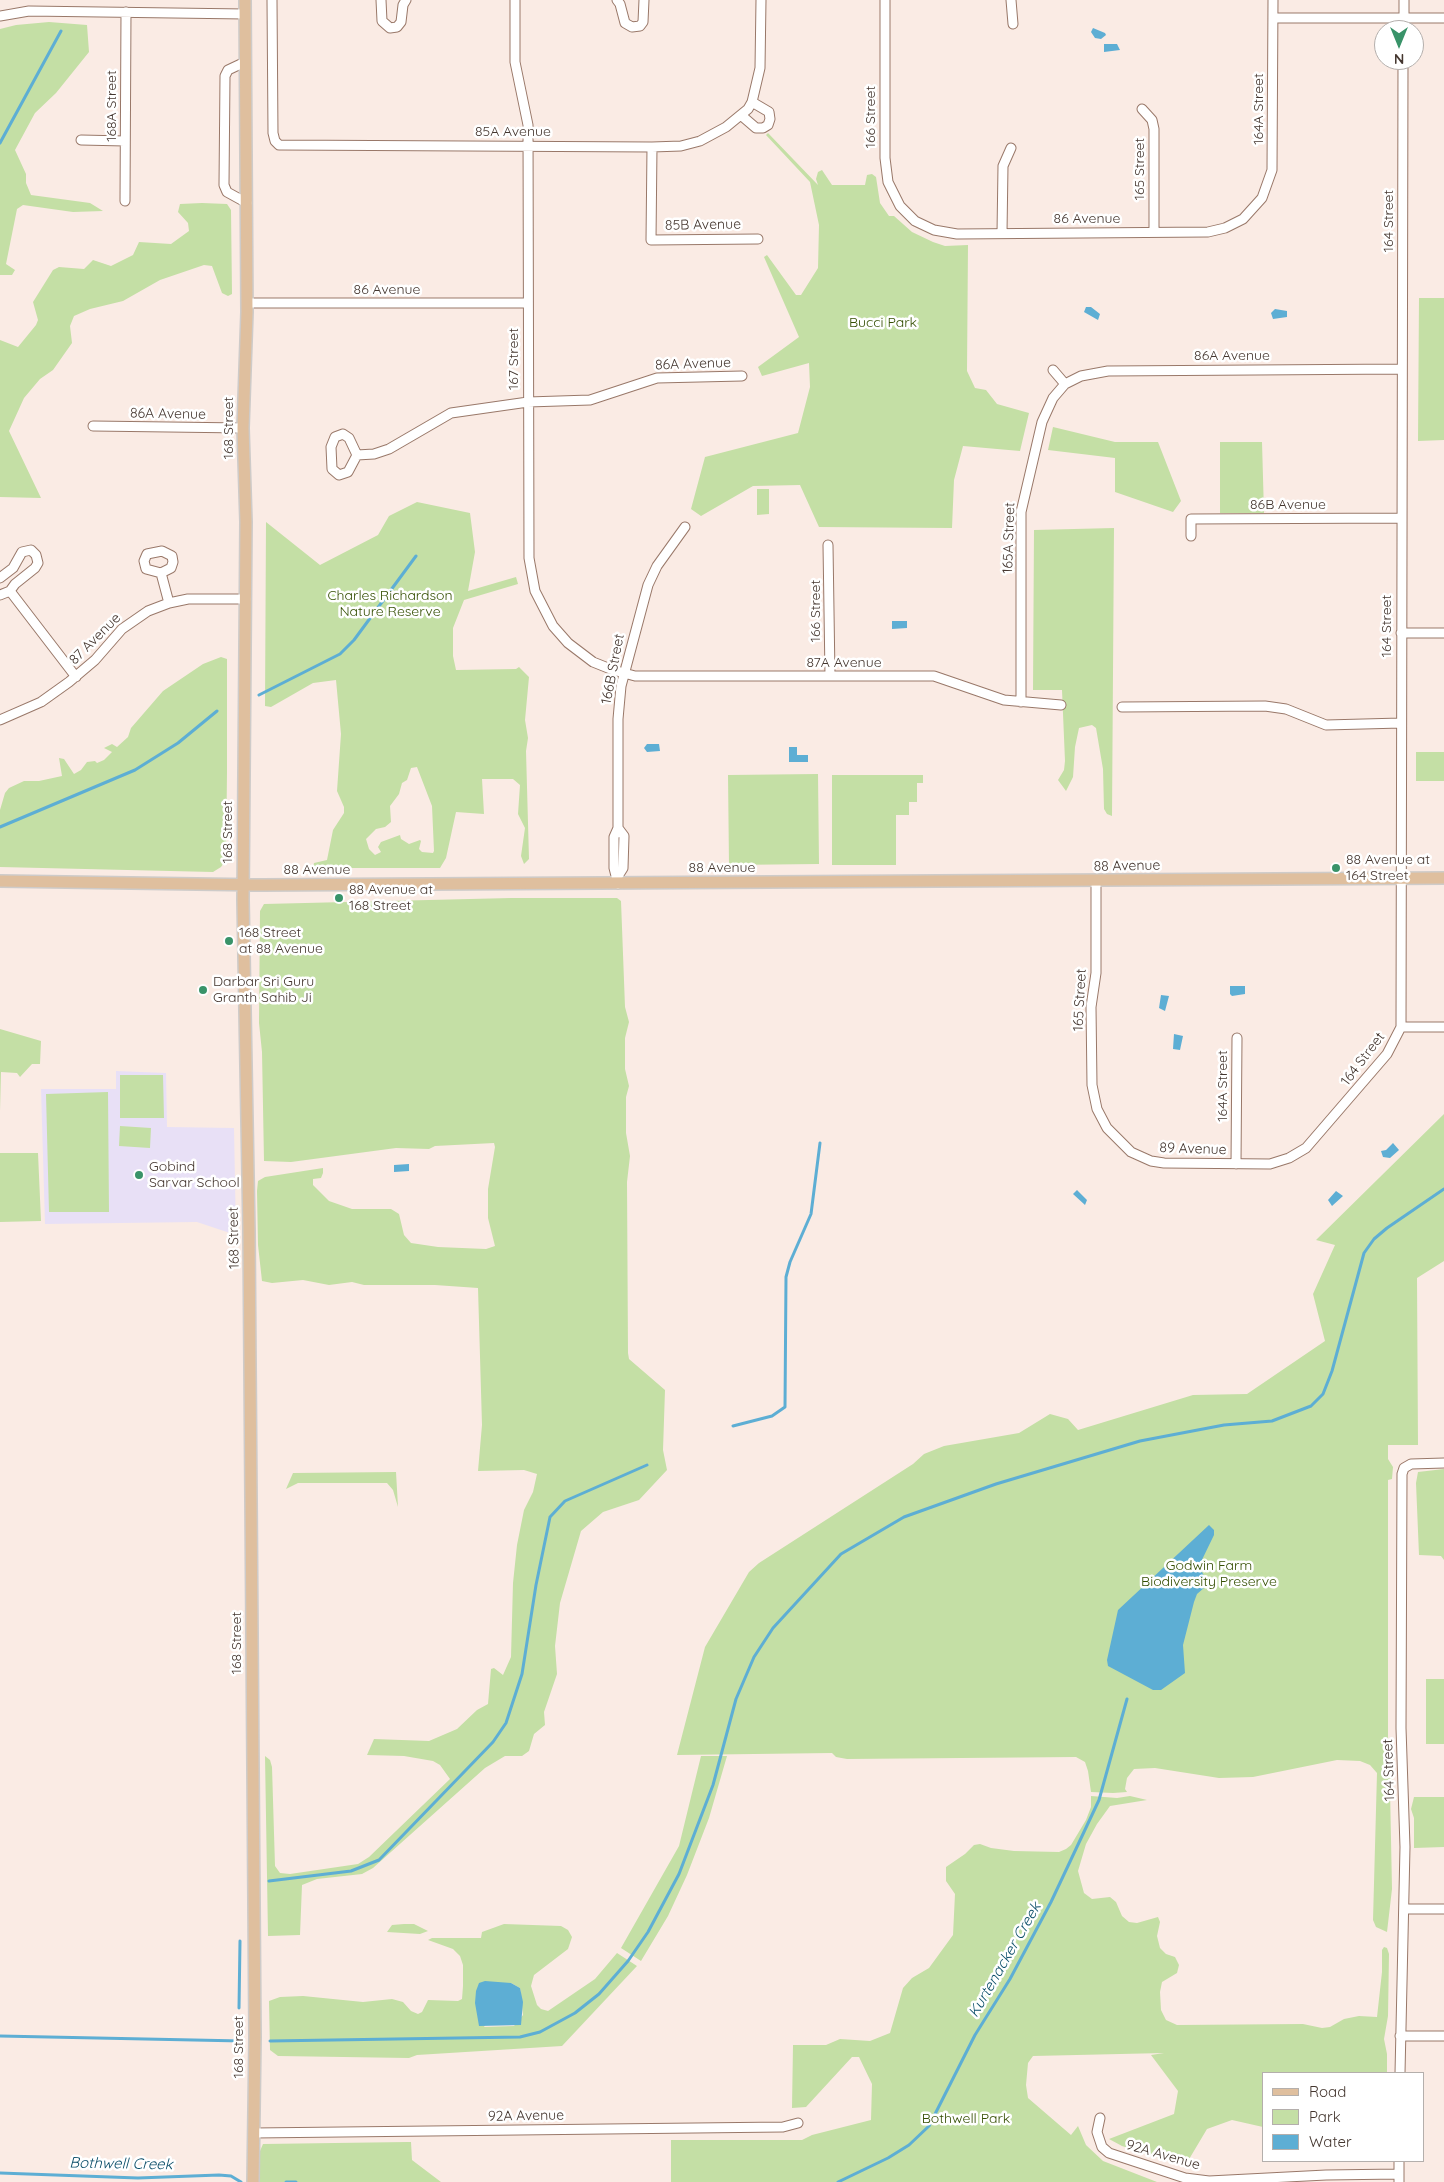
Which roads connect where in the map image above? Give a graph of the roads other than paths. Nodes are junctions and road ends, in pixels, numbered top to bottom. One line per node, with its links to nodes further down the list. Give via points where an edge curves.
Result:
1 (245, 0): 14 (main road, 168 Street)
2 (272, 0): 27 (street, 85A Avenue, via 273,129 276,143 288,146)
3 (381, 0): 4 (street, via 382,21 390,28 401,22)
4 (406, 0)
5 (515, 0): 27 (street, 167 Street, via 515,58 528,116)
6 (618, 0): 7 (street, via 625,23 634,27 640,26 644,20)
7 (644, 0)
8 (761, 0): 22 (street, via 760,63)
9 (885, 0): 33 (street, 166 Street, via 886,172 898,204)
10 (1011, 0): 19 (street)
11 (1274, 0): 16 (street, 164A Street)
12 (1404, 0): 17 (street)
13 (126, 12): 14 (street); 15 (street, via 29,11); 26 (street, 168A Street)
14 (245, 14): 20 (main road, 168 Street)
15 (0, 16)
16 (1273, 18): 17 (street); 32 (street, 164A Street, via 1272,170 1265,193)
17 (1404, 18): 18 (street)
18 (1444, 18)
19 (1013, 24)
20 (245, 62): 31 (main road, 168 Street); 31 (street, via 228,70 224,76 224,185 227,192)
21 (1403, 70): 39 (street, 164 Street)
22 (752, 102): 24 (street); 24 (street, via 769,112 768,125 756,128)
23 (1142, 108): 34 (street, 165 Street, via 1152,120 1154,129)
24 (742, 116): 28 (street, 85A Avenue, via 696,143)
25 (82, 140): 26 (street)
26 (125, 141): 30 (street, 168A Street)
27 (528, 146): 28 (street, 85A Avenue); 38 (street, 167 Street)
28 (652, 147): 36 (street, 85B Avenue, via 651,240)
29 (1011, 148): 35 (street, via 1003,166)
30 (125, 201)
31 (247, 203): 37 (main road, 168 Street)
32 (1252, 212): 34 (street, 86 Avenue, via 1238,222 1214,231)
33 (919, 223): 35 (street, 86 Avenue, via 944,233)
34 (1154, 232): 35 (street, 86 Avenue)
35 (1002, 233)
36 (758, 239)
37 (247, 303): 38 (street, 86 Avenue); 45 (main road, 168 Street)
38 (528, 304): 43 (street, 167 Street)
39 (1402, 369): 42 (street, 86A Avenue, via 1108,371 1081,376); 47 (street, 164 Street)
40 (1053, 370): 42 (street)
41 (742, 376): 43 (street, 86A Avenue, via 657,378 590,400)
42 (1065, 384): 62 (street, 165A Street, via 1053,398 1042,422 1021,512)
43 (528, 402): 46 (street, 86A Avenue, via 451,413 389,449); 59 (street, 167 Street, via 528,552 535,591 548,620 568,643 593,662)
44 (93, 426): 45 (street, 86A Avenue)
45 (243, 428): 55 (main road, 168 Street)
46 (357, 455)
47 (1401, 518): 49 (street, 86B Avenue, via 1191,519); 57 (street, 164 Street)
48 (685, 527): 59 (street, 166B Street, via 648,585)
49 (1191, 536)
50 (828, 545): 60 (street, 166 Street)
51 (161, 573): 56 (street)
52 (0, 578): 53 (street, via 13,568 22,552 29,550 35,554 36,566)
53 (10, 591): 54 (street); 61 (street)
54 (0, 595)
55 (246, 599): 56 (street, 87 Avenue, via 197,599); 72 (main road, 168 Street)
56 (169, 603): 61 (street, 87 Avenue, via 132,621)
57 (1401, 633): 58 (street); 66 (street, 164 Street)
58 (1444, 633)
59 (624, 673): 60 (street, 87A Avenue, via 654,678); 67 (street, 166B Street, via 618,719 618,828 614,837)
60 (830, 676): 62 (street, 87A Avenue, via 934,676 992,697)
61 (76, 677): 65 (street, 87 Avenue, via 41,702)
62 (1021, 702): 63 (street, 87A Avenue)
63 (1061, 704)
64 (1122, 707): 66 (street, via 1265,706 1286,709 1326,725)
65 (0, 720)
66 (1401, 723): 68 (street, 164 Street)
67 (617, 876): 71 (main road, 88 Avenue); 72 (main road, 88 Avenue)
68 (1401, 878): 69 (main road, 88 Avenue); 71 (main road, 88 Avenue); 73 (street, 164 Street)
69 (1444, 878)
70 (0, 881): 72 (main road, 88 Avenue)
71 (1096, 881): 76 (street, 165 Street, via 1096,973 1091,1008 1092,1085)
72 (243, 885): 87 (main road, 168 Street, via 249,1241)
73 (1401, 1027): 74 (street); 77 (street, 164 Street, via 1387,1054 1314,1141)
74 (1444, 1028)
75 (1237, 1038): 78 (street, 164A Street)
76 (1101, 1119): 78 (street, 89 Avenue, via 1131,1152 1152,1161)
77 (1298, 1154): 78 (street, 89 Avenue, via 1270,1164)
78 (1236, 1164)
79 (1444, 1463): 80 (street, 164 Street, via 1416,1463 1402,1470)
80 (1404, 1909): 81 (street); 82 (street, 164 Street)
81 (1444, 1909)
82 (1400, 2036): 83 (street); 84 (street, 164 Street)
83 (1444, 2036)
84 (1400, 2072)
85 (1100, 2118): 89 (street, 92A Avenue, via 1097,2132 1102,2146 1109,2152 1185,2178 1210,2181 1326,2175)
86 (798, 2123): 87 (street, 92A Avenue, via 783,2128)
87 (254, 2133): 90 (main road, 168 Street)
88 (1399, 2162): 89 (street)
89 (1399, 2178)
90 (253, 2182)

